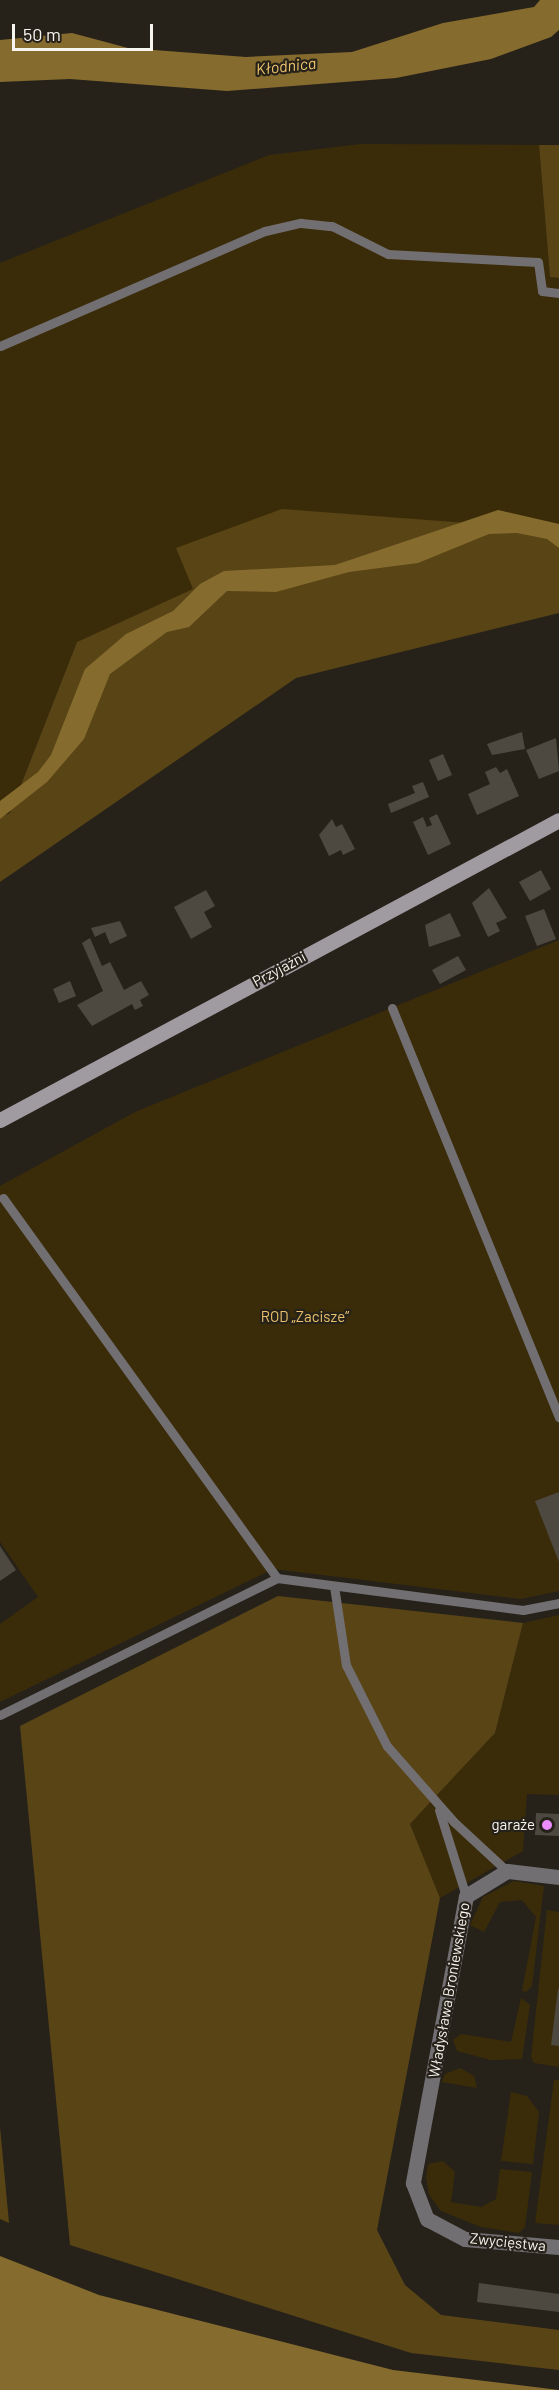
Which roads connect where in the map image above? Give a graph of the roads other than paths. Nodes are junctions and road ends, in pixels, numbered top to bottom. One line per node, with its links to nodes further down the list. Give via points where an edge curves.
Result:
1 (559, 293): 2 (lane, via 542,291 538,262 388,254 332,226 301,223 265,231)
2 (0, 346)
3 (559, 820): 5 (main road, Przyjaźni)
4 (392, 1008): 7 (lane)
5 (0, 1120)
6 (3, 1198): 8 (lane)
7 (559, 1417)
8 (277, 1578): 9 (lane); 11 (lane)
9 (334, 1586): 10 (lane, via 523,1610); 12 (lane, via 346,1665 387,1746)
10 (559, 1602)
11 (0, 1715)
12 (435, 1801): 13 (lane); 15 (lane)
13 (507, 1871): 14 (street); 15 (street, Władysława Broniewskiego)
14 (559, 1877)
15 (466, 1896): 16 (street, Władysława Broniewskiego)
16 (413, 2183): 17 (street, Zwycięstwa, via 427,2219 465,2239)
17 (559, 2247)

